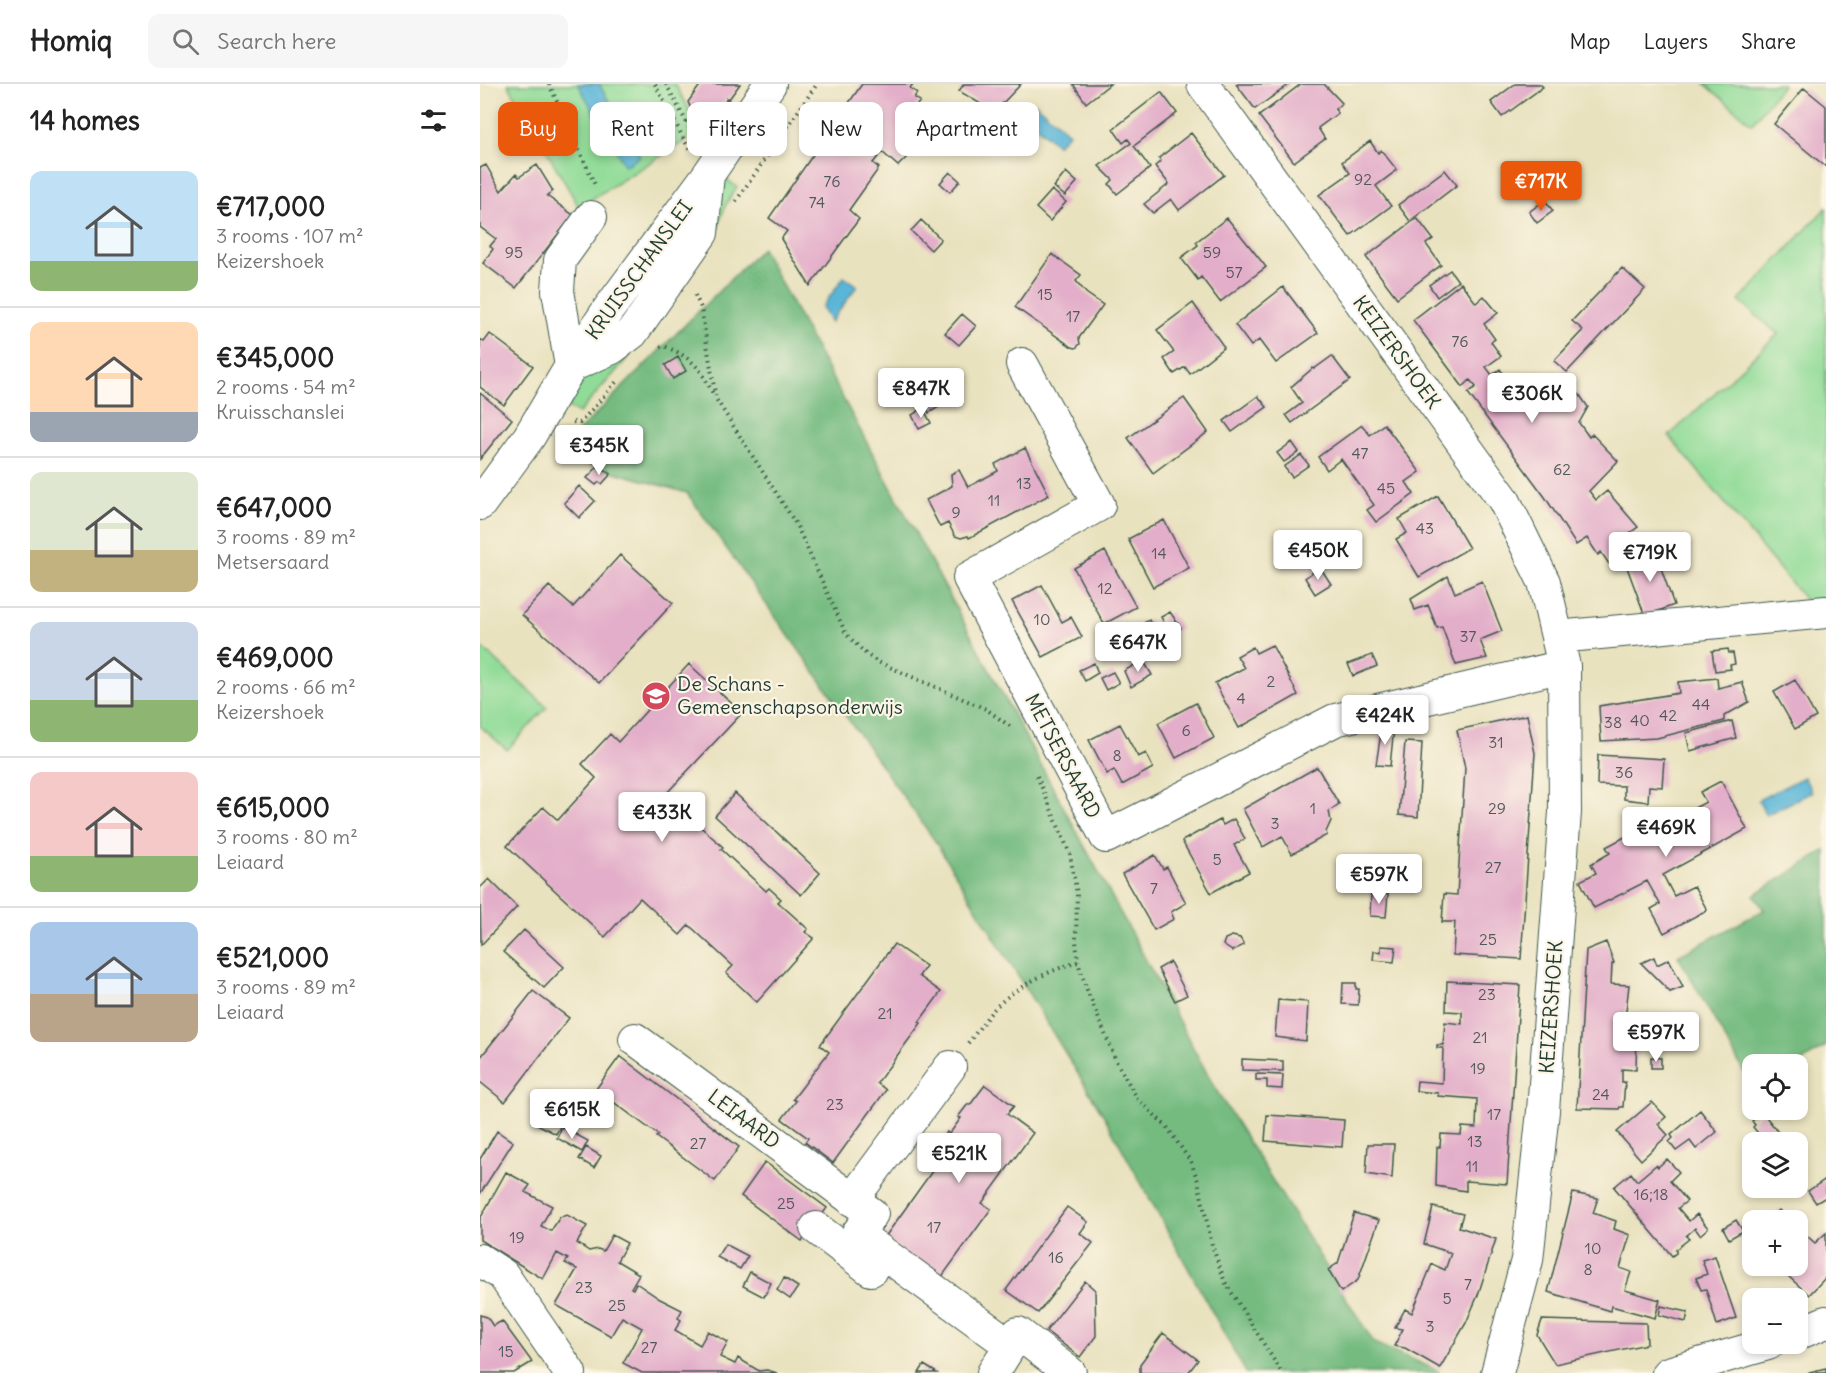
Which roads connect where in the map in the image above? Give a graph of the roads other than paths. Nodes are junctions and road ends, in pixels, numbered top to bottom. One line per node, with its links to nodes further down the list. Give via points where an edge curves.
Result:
1 (770, 84): 5 (street, KRUISSCHANSLEI, via 700,160)
2 (1203, 84): 8 (street, KEIZERSHOEK, via 1504,500 1544,582)
3 (595, 205): 5 (street, via 560,260 558,291)
4 (1022, 364): 8 (street, METSERSAARD, via 1100,505 969,578 1106,837 1335,720)
5 (571, 366): 6 (street, KRUISSCHANSLEI, via 530,437)
6 (480, 504)
7 (1826, 612): 8 (street)
8 (1560, 652): 22 (street, KEIZERSHOEK, via 1565,812 1543,1111 1527,1260)
9 (635, 1039): 11 (street, LEIAARD)
10 (950, 1067): 11 (street)
11 (852, 1200): 14 (street, LEIAARD, via 872,1214 857,1234)
12 (816, 1228): 14 (street, via 898,1290)
13 (480, 1260): 19 (street, via 503,1275)
14 (933, 1289): 17 (street, LEIAARD)
15 (1826, 1322): 16 (street)
16 (1808, 1329)
17 (1010, 1345): 20 (street); 21 (street, via 1018,1333)
18 (1742, 1352): 23 (street)
19 (570, 1373)
20 (993, 1373)
21 (1070, 1373)
22 (1497, 1373)
23 (1668, 1373)

